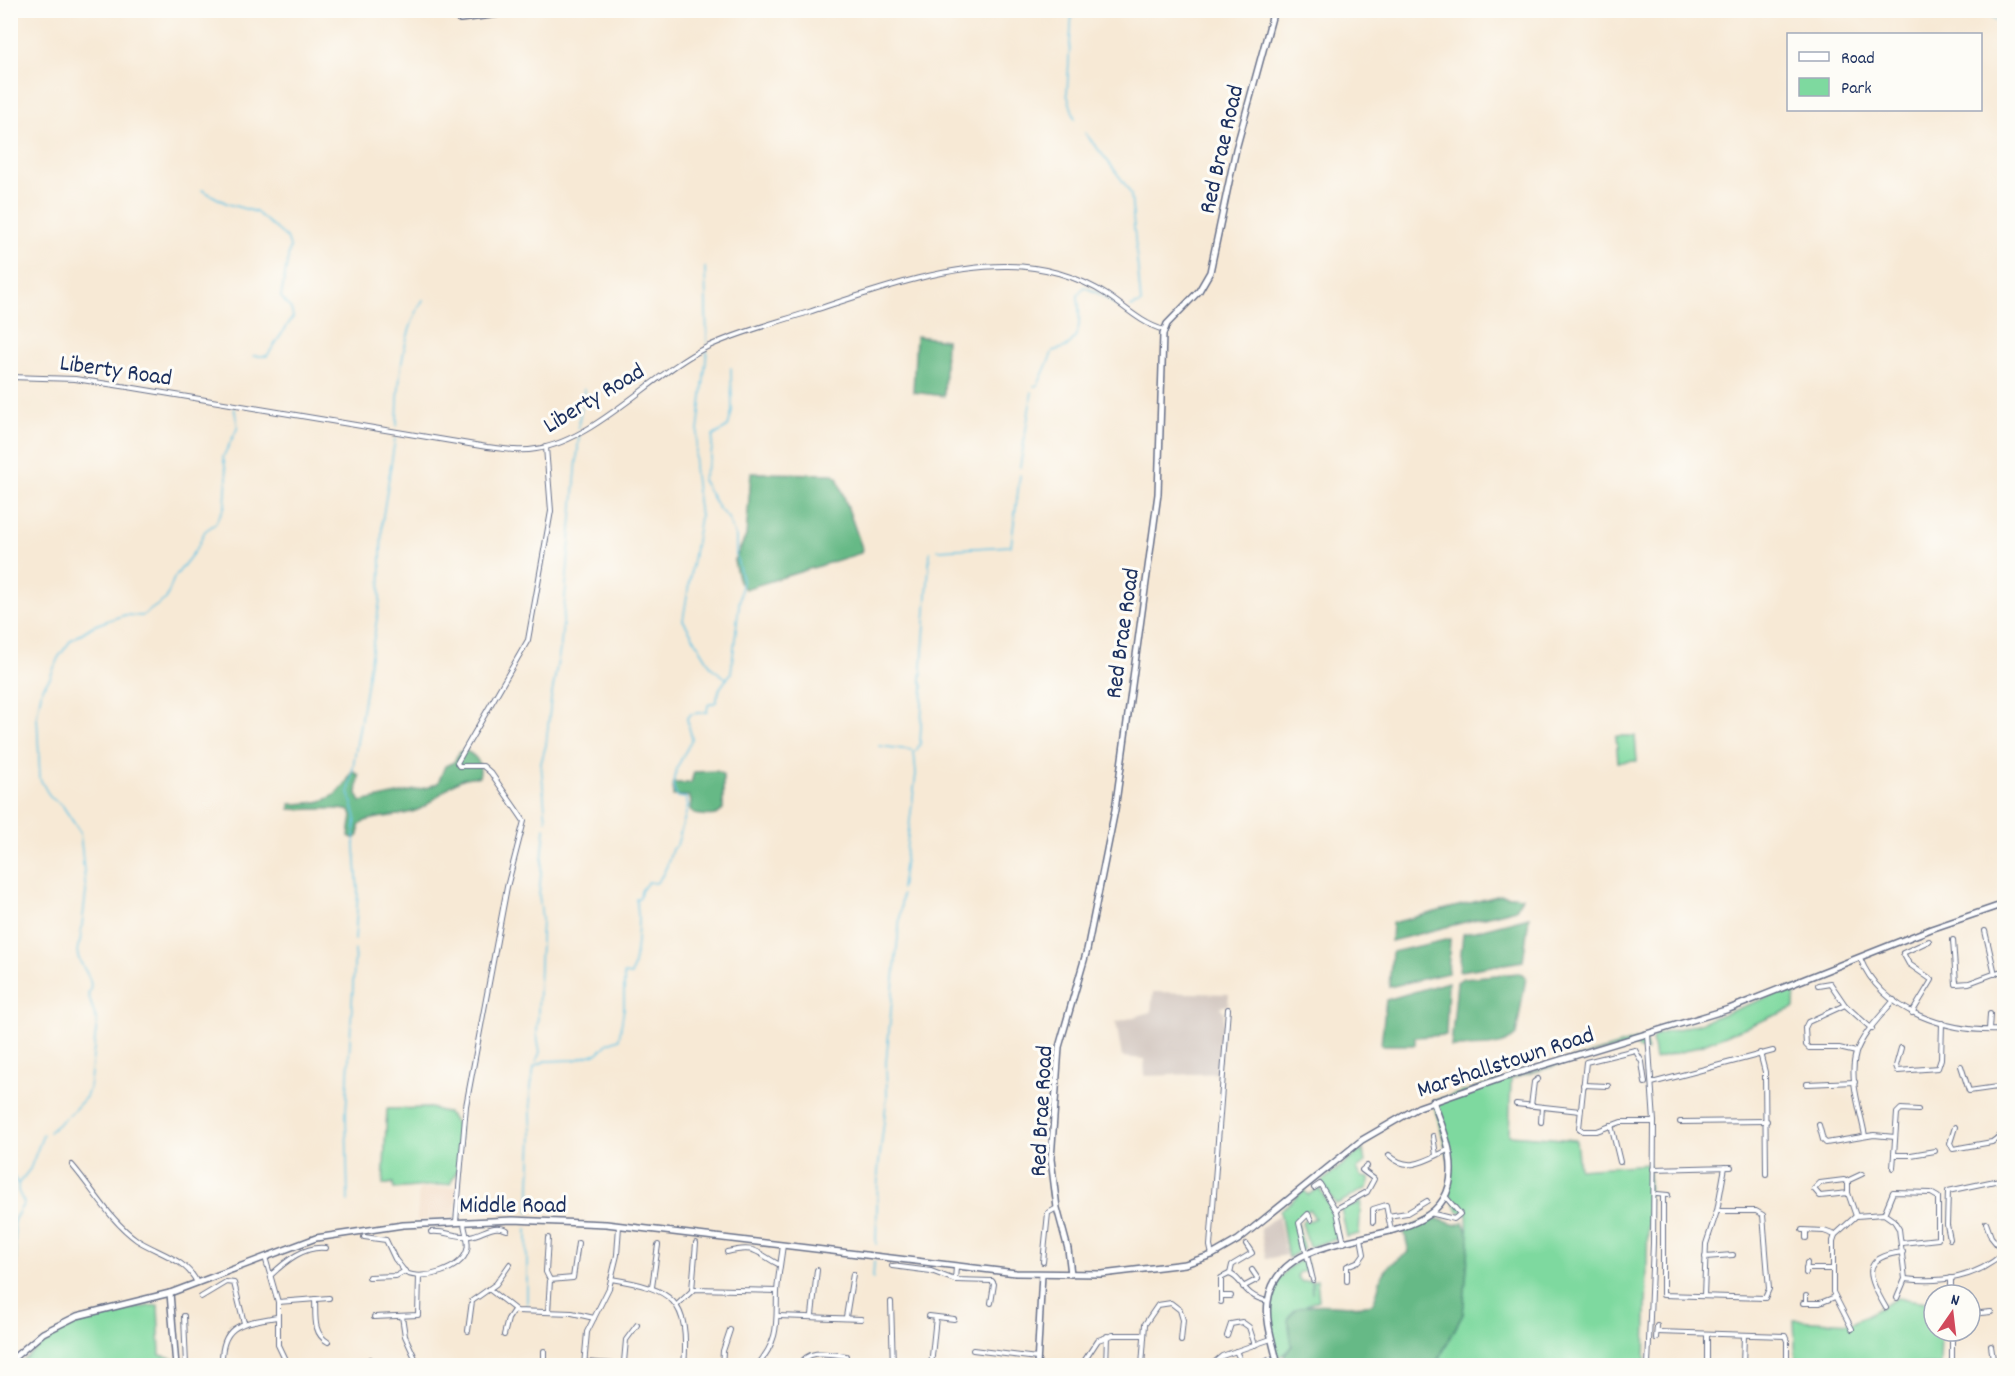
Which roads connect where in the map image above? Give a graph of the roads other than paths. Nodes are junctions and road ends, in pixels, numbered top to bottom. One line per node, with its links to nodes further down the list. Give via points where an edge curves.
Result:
1 (439, 10): 2 (main road, via 460,18)
2 (530, 10)
3 (1274, 10): 4 (main road, Red Brae Road, via 1236,149 1210,272 1199,291)
4 (1164, 330): 6 (street, Liberty Road, via 1097,289 1059,274 1009,266 961,271 853,298 724,340 697,352 581,431); 79 (main road, Red Brae Road, via 1158,494 1115,810 1087,950 1059,1047 1051,1148)
5 (10, 377): 6 (street, Liberty Road, via 75,379 508,450)
6 (546, 447): 88 (street, via 551,511 528,640 457,763 483,766 491,772 524,821 507,887 466,1106)
7 (2004, 904): 11 (main road, Marshallstown Road)
8 (1985, 931): 13 (street)
9 (1953, 940): 13 (street, via 1955,984)
10 (1929, 941): 14 (street, via 1903,954 1913,967)
11 (1860, 958): 17 (street, via 1871,979); 26 (main road, Marshallstown Road, via 1729,1009)
12 (2004, 970): 13 (street)
13 (1995, 975)
14 (1932, 980): 15 (street); 20 (street)
15 (1937, 982)
16 (1818, 985): 18 (street, via 1830,983)
17 (1894, 1000): 20 (street); 23 (street)
18 (1845, 1005): 23 (street); 29 (street, via 1808,1022 1806,1045)
19 (1228, 1009): 114 (street)
20 (1912, 1013): 22 (street)
21 (1990, 1014): 24 (street)
22 (1942, 1023): 24 (street); 27 (street, via 1938,1068 1898,1071)
23 (1872, 1029): 29 (street)
24 (1989, 1030): 25 (street)
25 (2004, 1030): 32 (street)
26 (1648, 1034): 36 (street); 41 (main road, Marshallstown Road)
27 (1901, 1048)
28 (1773, 1051): 30 (street)
29 (1856, 1052): 34 (street)
30 (1760, 1053): 36 (street); 47 (street, via 1765,1072)
31 (1961, 1066): 40 (street, via 1969,1091)
32 (2004, 1068)
33 (1538, 1079): 43 (street, via 1534,1082)
34 (1856, 1082): 37 (street); 56 (street)
35 (1645, 1083): 38 (street, via 1642,1059 1633,1050 1585,1062)
36 (1652, 1083): 49 (street)
37 (1807, 1084)
38 (1583, 1086): 39 (street); 46 (street)
39 (1608, 1086)
40 (2004, 1086)
41 (1433, 1101): 58 (main road); 114 (main road, Marshallstown Road, via 1362,1140 1257,1226)
42 (1516, 1104): 43 (street)
43 (1531, 1106): 44 (street)
44 (1542, 1107): 46 (street); 48 (street)
45 (1918, 1110): 57 (street, via 1898,1111)
46 (1580, 1112): 51 (street, via 1582,1131 1597,1131)
47 (1767, 1121): 50 (street); 70 (street)
48 (1541, 1122)
49 (1653, 1122): 51 (street); 69 (street)
50 (1680, 1122)
51 (1611, 1125): 63 (street)
52 (1819, 1125): 56 (street, via 1826,1143)
53 (1955, 1127): 54 (street, via 1952,1148 1992,1142)
54 (2004, 1133)
55 (1433, 1136): 61 (street, via 1437,1141)
56 (1865, 1136): 57 (street)
57 (1895, 1137): 62 (street)
58 (1449, 1149): 61 (street); 77 (main road, via 1452,1171)
59 (1935, 1151): 62 (street)
60 (1389, 1155): 61 (street, via 1408,1166)
61 (1436, 1155)
62 (1894, 1155): 68 (street)
63 (1620, 1162)
64 (72, 1165): 143 (street, via 127,1232 178,1262)
65 (1367, 1166): 80 (street, via 1362,1170 1374,1178 1369,1190)
66 (1725, 1167): 67 (street); 69 (street); 81 (street)
67 (1731, 1167)
68 (1893, 1167)
69 (1653, 1169): 235 (street)
70 (1766, 1174)
71 (1862, 1174): 73 (street)
72 (2004, 1179): 101 (street, via 1948,1191)
73 (1847, 1181): 75 (street); 75 (street, via 1820,1183 1814,1189 1820,1196)
74 (1314, 1188): 80 (street, via 1320,1185)
75 (1848, 1193): 84 (street)
76 (1668, 1195): 152 (street, via 1660,1194 1662,1294)
77 (1444, 1196): 82 (main road); 82 (street, via 1460,1214 1454,1219)
78 (1427, 1201): 85 (street, via 1407,1213)
79 (1057, 1208): 118 (street, via 1048,1213); 129 (main road, Red Brae Road)
80 (1336, 1209): 104 (street)
81 (1717, 1211): 117 (street, via 1706,1241); 152 (street, via 1755,1211 1763,1215 1769,1292 1761,1299)
82 (1430, 1213): 93 (main road)
83 (1884, 1214): 84 (street); 105 (street, via 1894,1221); 105 (street, via 1893,1192 1931,1193 1938,1197 1938,1239)
84 (1856, 1215): 95 (street)
85 (1388, 1216): 89 (street, via 1386,1205 1381,1206 1372,1211); 93 (street)
86 (1311, 1220): 112 (street, via 1308,1214 1299,1222)
87 (464, 1221): 88 (main road, Middle Road); 91 (main road, Middle Road); 97 (street)
88 (456, 1222): 116 (main road, Middle Road, via 344,1232)
89 (1373, 1222)
90 (1986, 1223): 113 (street)
91 (619, 1225): 108 (main road, Middle Road); 136 (street)
92 (507, 1230): 97 (street, via 495,1227)
93 (1391, 1230): 99 (main road)
94 (431, 1232): 97 (street)
95 (1835, 1235): 100 (street, via 1804,1231); 124 (street)
96 (364, 1237): 127 (street, via 387,1240)
97 (466, 1237): 133 (street, via 468,1249 460,1260 438,1274)
98 (548, 1238): 138 (street, via 546,1272)
99 (1361, 1238): 104 (main road); 141 (street, via 1364,1254 1347,1266)
100 (1806, 1238)
101 (1950, 1239)
102 (578, 1243): 138 (street, via 573,1278)
103 (696, 1243): 147 (street)
104 (1344, 1243): 112 (main road)
105 (1902, 1243): 111 (street)
106 (1246, 1244): 130 (street, via 1252,1253 1233,1265)
107 (658, 1245): 144 (street)
108 (783, 1245): 120 (street); 122 (main road, Middle Road)
109 (326, 1248): 131 (street, via 317,1247 293,1257)
110 (727, 1252): 120 (street, via 757,1250)
111 (1903, 1252): 137 (street); 165 (street, via 1886,1254 1871,1266 1874,1287)
112 (1308, 1253): 140 (street); 159 (main road, via 1280,1273)
113 (2004, 1253): 135 (street, via 1979,1272)
114 (1212, 1255): 129 (main road, Marshallstown Road, via 1168,1268)
115 (1733, 1255): 117 (street)
116 (265, 1256): 131 (street); 143 (main road, Middle Road)
117 (1705, 1257): 152 (street)
118 (1043, 1262)
119 (510, 1264): 146 (street)
120 (780, 1265): 148 (street)
121 (892, 1266): 139 (street, via 931,1271)
122 (956, 1267): 128 (main road, Middle Road); 139 (street)
123 (1806, 1268): 124 (street)
124 (1833, 1269): 155 (street)
125 (817, 1270): 170 (street)
126 (1252, 1270): 145 (street, via 1257,1279)
127 (405, 1271): 133 (street); 134 (street, via 396,1276)
128 (1042, 1274): 129 (main road, Marshallstown Road); 207 (main road)
129 (1071, 1274)
130 (1230, 1274): 145 (street); 150 (street, via 1221,1278)
131 (271, 1275): 160 (street)
132 (853, 1275): 177 (street)
133 (419, 1276): 172 (street, via 419,1314)
134 (369, 1277)
135 (1951, 1278): 137 (street); 142 (street)
136 (611, 1279): 144 (street); 179 (street)
137 (1905, 1279): 157 (street)
138 (550, 1280): 167 (street)
139 (955, 1280): 163 (street, via 992,1281)
140 (1313, 1280)
141 (1347, 1281)
142 (1951, 1283)
143 (198, 1284): 149 (main road, Middle Road)
144 (652, 1287): 164 (street)
145 (1243, 1287): 159 (street, via 1254,1298)
146 (490, 1290): 166 (street); 187 (street, via 470,1305)
147 (692, 1290): 148 (street); 164 (street)
148 (777, 1291): 173 (street)
149 (170, 1293): 210 (main road, Middle Road, via 70,1319 43,1333); 214 (main road)
150 (1221, 1296): 151 (street); 162 (street)
151 (1231, 1296)
152 (1704, 1296)
153 (1806, 1296): 155 (street, via 1804,1303 1825,1302)
154 (201, 1297): 182 (street, via 224,1282 234,1283)
155 (1835, 1297): 185 (street)
156 (329, 1298): 158 (street)
157 (1897, 1298)
158 (315, 1299): 160 (street); 198 (street, via 317,1330)
159 (1268, 1301): 196 (main road)
160 (278, 1302): 175 (street)
161 (891, 1302): 225 (street)
162 (1221, 1302)
163 (992, 1303)
164 (677, 1305): 221 (street, via 686,1333)
165 (1886, 1308)
166 (514, 1310): 167 (street); 190 (street)
167 (548, 1312): 179 (street)
168 (1991, 1312): 169 (street)
169 (1982, 1313)
170 (812, 1315): 173 (street); 177 (street)
171 (184, 1316): 215 (street)
172 (402, 1316): 176 (street); 206 (street, via 405,1336)
173 (778, 1316): 223 (street, via 775,1337)
174 (929, 1316): 178 (street)
175 (277, 1317): 182 (street); 217 (street, via 278,1342)
176 (374, 1317)
177 (846, 1317): 180 (street)
178 (936, 1317): 181 (street); 226 (street)
179 (594, 1318): 213 (street, via 586,1335)
180 (861, 1319)
181 (954, 1319)
182 (244, 1323): 216 (street, via 225,1337)
183 (637, 1325): 211 (street, via 626,1340)
184 (1657, 1326): 188 (street)
185 (1852, 1329)
186 (730, 1330): 222 (street)
187 (468, 1331)
188 (1657, 1332): 189 (street); 195 (street)
189 (1707, 1334): 192 (street); 236 (street)
190 (504, 1335)
191 (1144, 1335): 193 (street); 197 (street, via 1151,1311 1160,1304 1171,1303 1182,1314); 230 (street)
192 (1744, 1335): 237 (street); 238 (street, via 1785,1336)
193 (1107, 1336): 228 (street, via 1093,1343); 229 (street)
194 (1227, 1336): 200 (street, via 1231,1325 1246,1324)
195 (1656, 1338)
196 (1272, 1339): 200 (street); 234 (main road)
197 (1181, 1341)
198 (328, 1342)
199 (1952, 1343): 239 (street)
200 (1255, 1345): 204 (street)
201 (1991, 1346): 240 (street)
202 (974, 1350): 207 (street)
203 (544, 1351): 219 (street)
204 (1236, 1352): 231 (street, via 1217,1358); 232 (street)
205 (846, 1356): 224 (street, via 811,1354)
206 (415, 1358)
207 (1037, 1358): 227 (main road)
208 (370, 1359): 218 (street)
209 (1270, 1359): 233 (street)
210 (10, 1361)
211 (624, 1362): 213 (street); 220 (street)
212 (2004, 1363): 240 (street)
213 (584, 1364)
214 (176, 1365)
215 (186, 1365)
216 (222, 1365)
217 (288, 1365)
218 (370, 1365)
219 (544, 1365)
220 (644, 1365)
221 (684, 1365)
222 (722, 1365)
223 (758, 1365)
224 (799, 1365)
225 (892, 1365)
226 (931, 1365)
227 (1036, 1365)
228 (1081, 1365)
229 (1106, 1365)
230 (1142, 1365)
231 (1210, 1365)
232 (1244, 1365)
233 (1260, 1365)
234 (1278, 1365)
235 (1648, 1365)
236 (1707, 1365)
237 (1743, 1365)
238 (1787, 1365)
239 (1952, 1365)
240 (1991, 1365)

